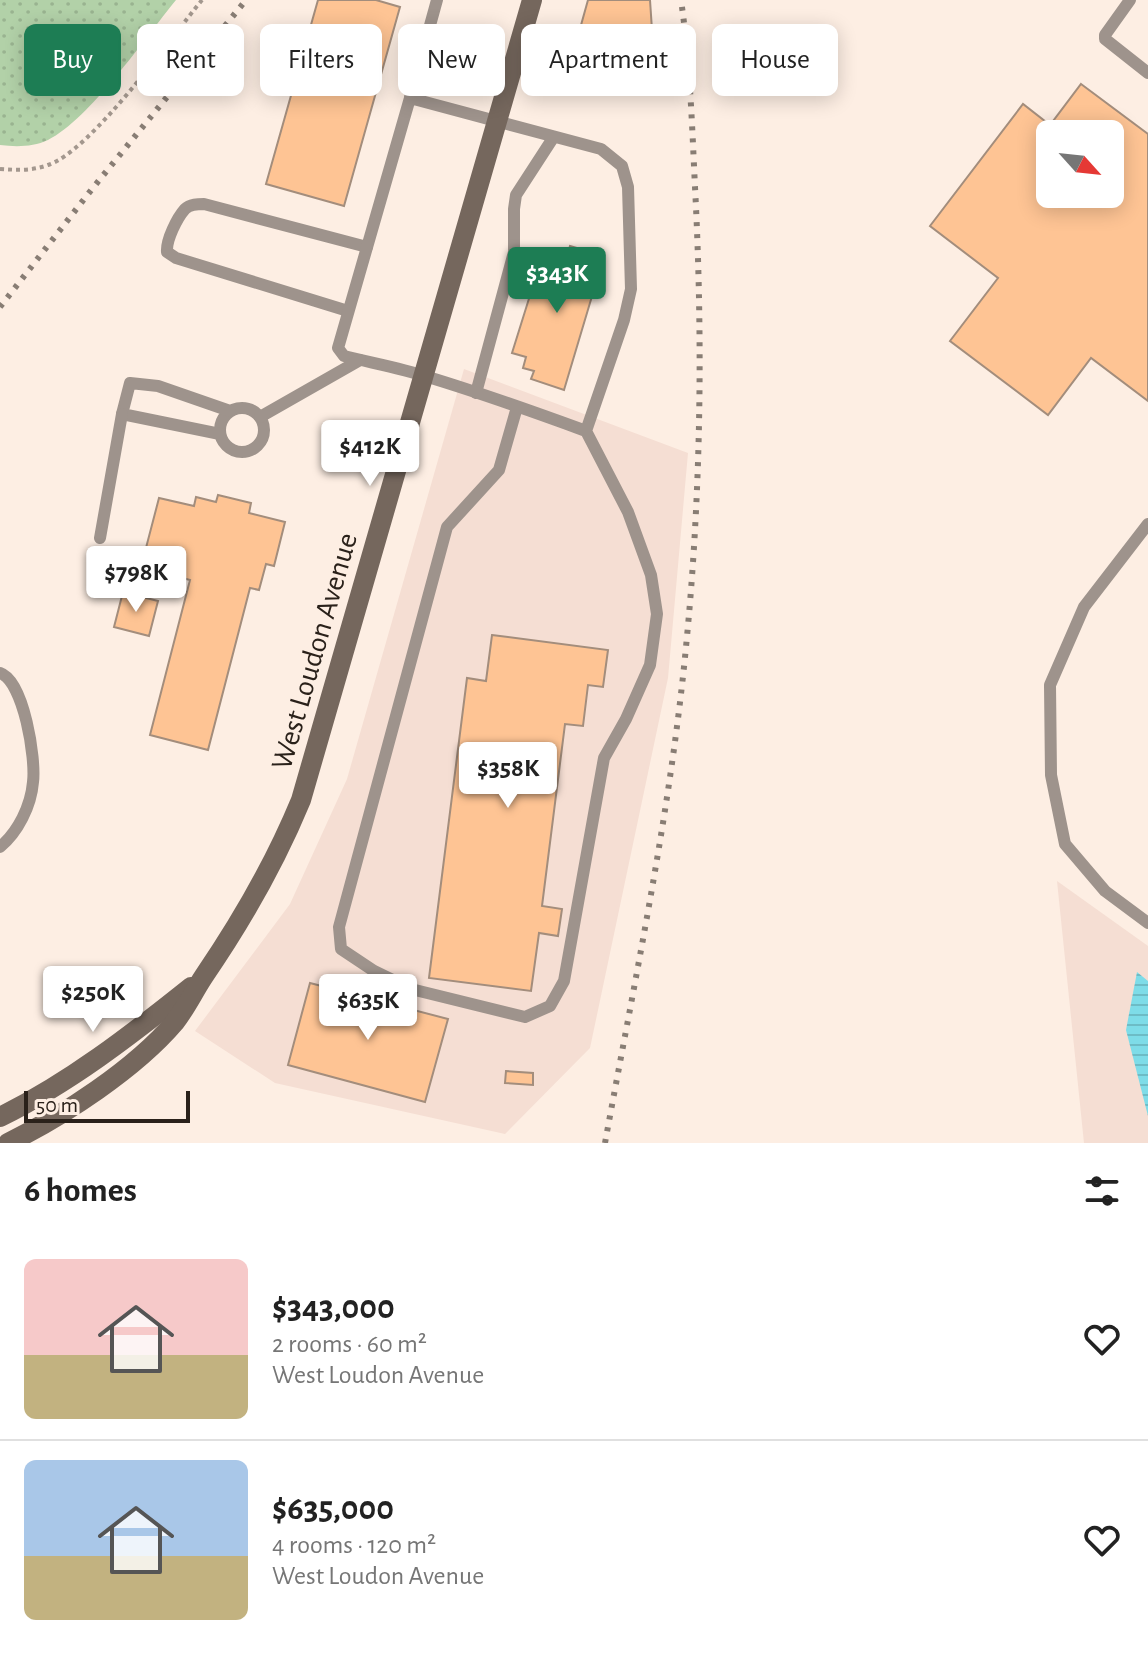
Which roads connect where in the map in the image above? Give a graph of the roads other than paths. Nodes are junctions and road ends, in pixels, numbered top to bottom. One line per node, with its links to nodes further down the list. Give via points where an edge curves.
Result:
1 (437, 0): 5 (lane)
2 (532, 0): 6 (main road, West Loudon Avenue)
3 (1130, 0): 4 (lane, via 1105,39)
4 (1148, 73)
5 (410, 98): 6 (lane); 8 (lane)
6 (497, 123): 7 (lane); 11 (main road, West Loudon Avenue)
7 (553, 138): 12 (lane, via 516,195 514,252); 17 (lane, via 601,149 622,166 628,187 631,289)
8 (367, 247): 9 (lane); 9 (lane, via 204,204 185,209 166,243 167,252 176,258)
9 (348, 311): 10 (lane, via 338,348 344,356)
10 (360, 360): 11 (lane); 16 (lane)
11 (425, 376): 12 (lane); 24 (main road, West Loudon Avenue, via 301,800 258,892)
12 (476, 393): 13 (lane)
13 (517, 407): 17 (lane); 17 (lane, via 499,470 447,527 339,927 341,949 411,989 525,1017 550,1006 564,981 604,758 650,665 657,614 651,575 628,512)
14 (230, 411): 15 (lane, via 158,386 130,383); 16 (lane, via 248,408); 18 (lane, via 222,419)
15 (122, 414): 18 (lane); 20 (lane)
16 (260, 417): 18 (lane, via 263,438 253,449 233,450)
17 (586, 431)
18 (220, 434)
19 (1148, 524): 23 (lane, via 1084,607 1050,685 1051,775 1065,844 1105,891)
20 (100, 538)
21 (0, 673): 22 (lane, via 19,693 34,780 29,805)
22 (0, 847)
23 (1148, 923)
24 (203, 977): 25 (main road, West Loudon Avenue, via 73,1075); 26 (main road, West Loudon Avenue, via 175,1021 142,1054 91,1094)
25 (0, 1117)
26 (8, 1143)

